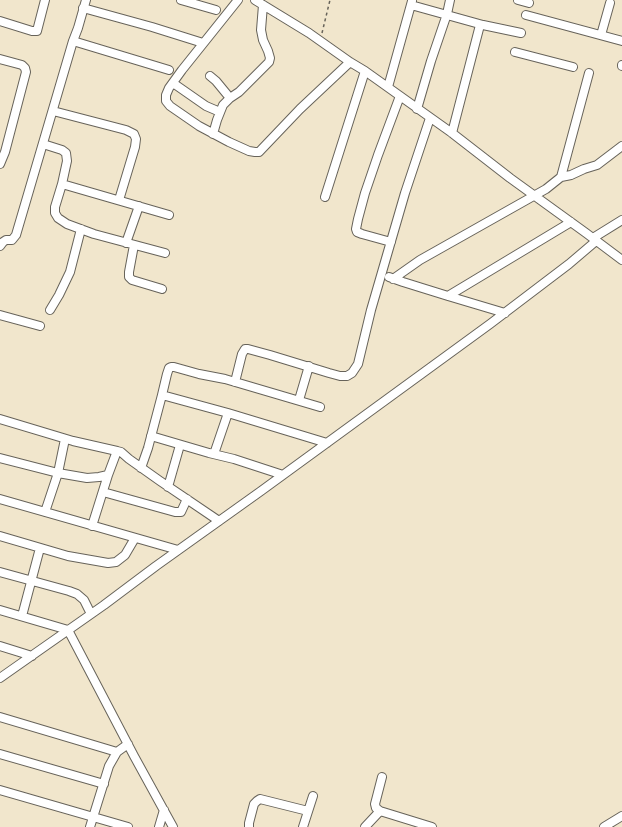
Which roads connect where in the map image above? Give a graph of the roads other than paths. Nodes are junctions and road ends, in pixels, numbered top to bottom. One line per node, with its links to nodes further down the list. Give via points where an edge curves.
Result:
1 (45, 0): 15 (street, via 37,31)
2 (181, 0): 12 (street)
3 (238, 0): 21 (street)
4 (255, 0): 11 (street)
5 (450, 0): 13 (street)
6 (518, 0): 8 (street)
7 (412, 3): 13 (street); 31 (street)
8 (529, 3)
9 (610, 3): 18 (street)
10 (85, 4): 19 (street); 21 (street)
11 (263, 5): 24 (street); 33 (street, via 261,30 269,62)
12 (216, 10)
13 (446, 15): 16 (street); 34 (street)
14 (526, 15): 18 (street)
15 (0, 21)
16 (480, 25): 17 (street); 38 (street)
17 (521, 33)
18 (601, 35): 20 (street)
19 (72, 41): 26 (street); 35 (street)
20 (622, 41)
21 (203, 43): 30 (street)
22 (515, 52): 25 (street)
23 (0, 59): 42 (street, via 22,65 26,72)
24 (350, 62): 27 (street); 39 (street, via 259,152 249,151)
25 (572, 67)
26 (169, 70)
27 (365, 71): 31 (street); 46 (street)
28 (589, 73): 43 (street)
29 (210, 76): 33 (street)
30 (173, 83): 36 (street, via 206,106); 39 (street, via 166,95 166,101)
31 (388, 87): 32 (street)
32 (400, 96): 34 (street); 54 (street, via 365,192 356,230)
33 (230, 98): 36 (street)
34 (417, 109): 37 (street)
35 (53, 111): 40 (street); 47 (street, via 134,134 135,147)
36 (220, 112): 39 (street)
37 (430, 118): 38 (street); 54 (street)
38 (452, 132): 45 (street)
39 (213, 134)
40 (43, 144): 44 (street, via 66,153 67,161); 56 (street, via 16,235)
41 (622, 146): 43 (street, via 597,165)
42 (0, 164)
43 (562, 177): 45 (street)
44 (62, 184): 47 (street); 52 (street, via 55,213 68,224)
45 (534, 196): 51 (street); 60 (street)
46 (326, 197)
47 (119, 200): 48 (street)
48 (138, 206): 49 (street); 55 (street)
49 (169, 215)
50 (622, 220): 53 (street)
51 (571, 222): 53 (street); 62 (street)
52 (82, 229): 55 (street); 63 (street, via 70,272)
53 (596, 241): 58 (street); 64 (street)
54 (391, 242): 59 (street)
55 (130, 244): 57 (street); 61 (street, via 129,277)
56 (0, 246)
57 (165, 254)
58 (622, 260)
59 (382, 274): 60 (street); 67 (street, via 358,364 352,373 340,376)
60 (393, 278): 62 (street)
61 (162, 289)
62 (448, 296): 64 (street)
63 (50, 310)
64 (505, 313): 76 (street)
65 (0, 315): 66 (street)
66 (40, 326)
67 (309, 366): 68 (street, via 245,349); 70 (street)
68 (235, 382): 69 (street, via 171,367); 70 (street)
69 (162, 395): 72 (street); 74 (street)
70 (299, 400): 71 (street)
71 (320, 407)
72 (228, 413): 76 (street); 79 (street)
73 (0, 419): 75 (street)
74 (151, 436): 77 (street); 81 (street)
75 (65, 439): 78 (street); 82 (street)
76 (327, 443): 83 (street)
77 (180, 445): 79 (street); 85 (street)
78 (117, 451): 81 (street); 84 (street)
79 (214, 454): 83 (street)
80 (0, 458): 82 (street)
81 (141, 468): 85 (street)
82 (58, 473): 84 (street, via 87,478); 89 (street)
83 (283, 475): 90 (street)
84 (108, 476): 86 (street)
85 (168, 487): 88 (street)
86 (103, 492): 88 (street, via 175,512 181,512); 91 (street)
87 (0, 499): 89 (street)
88 (187, 499): 90 (street)
89 (45, 512): 91 (street)
90 (219, 521): 95 (street)
91 (92, 526): 93 (street)
92 (0, 536): 94 (street)
93 (135, 538): 94 (street, via 125,555 116,562 108,563); 95 (street)
94 (40, 548): 97 (street)
95 (178, 550): 99 (street)
96 (0, 572): 97 (street)
97 (31, 581): 99 (street, via 77,594 84,600); 100 (street)
98 (0, 610): 100 (street)
99 (91, 614): 101 (street)
100 (22, 616): 101 (street)
101 (68, 630): 103 (street); 106 (street)
102 (3, 649): 103 (street)
103 (32, 656): 104 (street)
104 (0, 678)
105 (0, 717): 107 (street)
106 (128, 744): 107 (street); 113 (street)
107 (117, 752): 110 (street, via 109,766)
108 (0, 754): 110 (street)
109 (382, 777): 115 (street, via 375,804)
110 (104, 784): 117 (street)
111 (0, 790): 117 (street)
112 (313, 796): 114 (street)
113 (164, 810): 120 (street); 121 (street)
114 (308, 811): 122 (street, via 260,799 254,804); 123 (street)
115 (380, 811): 124 (street); 125 (street)
116 (622, 816): 126 (street)
117 (93, 817): 118 (street); 119 (street)
118 (90, 827)
119 (128, 827)
120 (159, 827)
121 (173, 827)
122 (249, 827)
123 (303, 827)
124 (364, 827)
125 (432, 827)
126 (604, 827)

